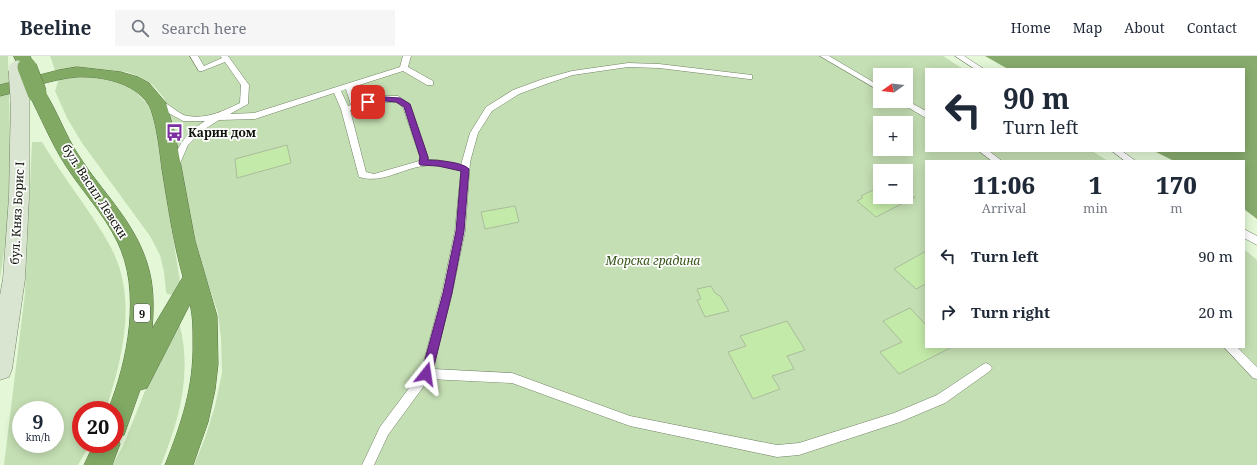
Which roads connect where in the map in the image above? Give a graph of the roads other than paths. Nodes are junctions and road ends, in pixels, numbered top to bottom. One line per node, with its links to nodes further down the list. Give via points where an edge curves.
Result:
1 (194, 56): 5 (lane, via 202,69)
2 (407, 56): 7 (lane)
3 (824, 56): 11 (lane)
4 (959, 56): 8 (lane)
5 (225, 58): 21 (lane, via 245,85 244,104)
6 (21, 62): 15 (main road, бул. Княз Борис I, bridge)
7 (404, 68): 10 (lane); 12 (lane)
8 (978, 68)
9 (749, 77): 27 (lane, via 659,66 628,65 572,73 546,81 516,92 489,109 474,133)
10 (430, 83)
11 (873, 85)
12 (349, 87): 13 (lane); 17 (lane)
13 (337, 90): 19 (lane); 21 (lane, via 255,116)
14 (0, 91): 16 (highway, via 59,75 93,73 132,81 143,87)
15 (29, 96): 34 (main road, бул. Княз Борис I, via 14,279); 37 (highway, бул. Васил Левски / 9, via 111,214 129,243 138,268 143,308 140,337)
16 (157, 103): 21 (lane, via 186,120); 28 (highway, via 166,134)
17 (356, 106): 19 (lane); 26 (lane, via 385,99 398,99 407,106 424,157)
18 (913, 108): 20 (lane)
19 (345, 109): 26 (lane, via 362,175 374,177)
20 (925, 114)
21 (215, 119): 28 (lane, via 190,136 180,150)
22 (984, 152): 24 (lane)
23 (1118, 152): 25 (lane)
24 (996, 160)
25 (1130, 160)
26 (423, 163): 27 (lane, via 438,163)
27 (465, 169): 35 (lane, via 460,231)
28 (173, 175): 31 (highway, via 184,241)
29 (1245, 234): 30 (lane)
30 (1257, 242)
31 (194, 276): 38 (highway); 41 (highway, via 205,316 206,364 195,422)
32 (1231, 348): 36 (lane)
33 (986, 368): 35 (lane, via 941,399 896,418 799,449 777,451 630,421 512,378)
34 (0, 369)
35 (426, 374): 42 (lane, via 384,431)
36 (1257, 374)
37 (123, 401)
38 (124, 407)
39 (103, 453): 40 (highway)
40 (98, 465)
41 (179, 465)
42 (368, 465)

